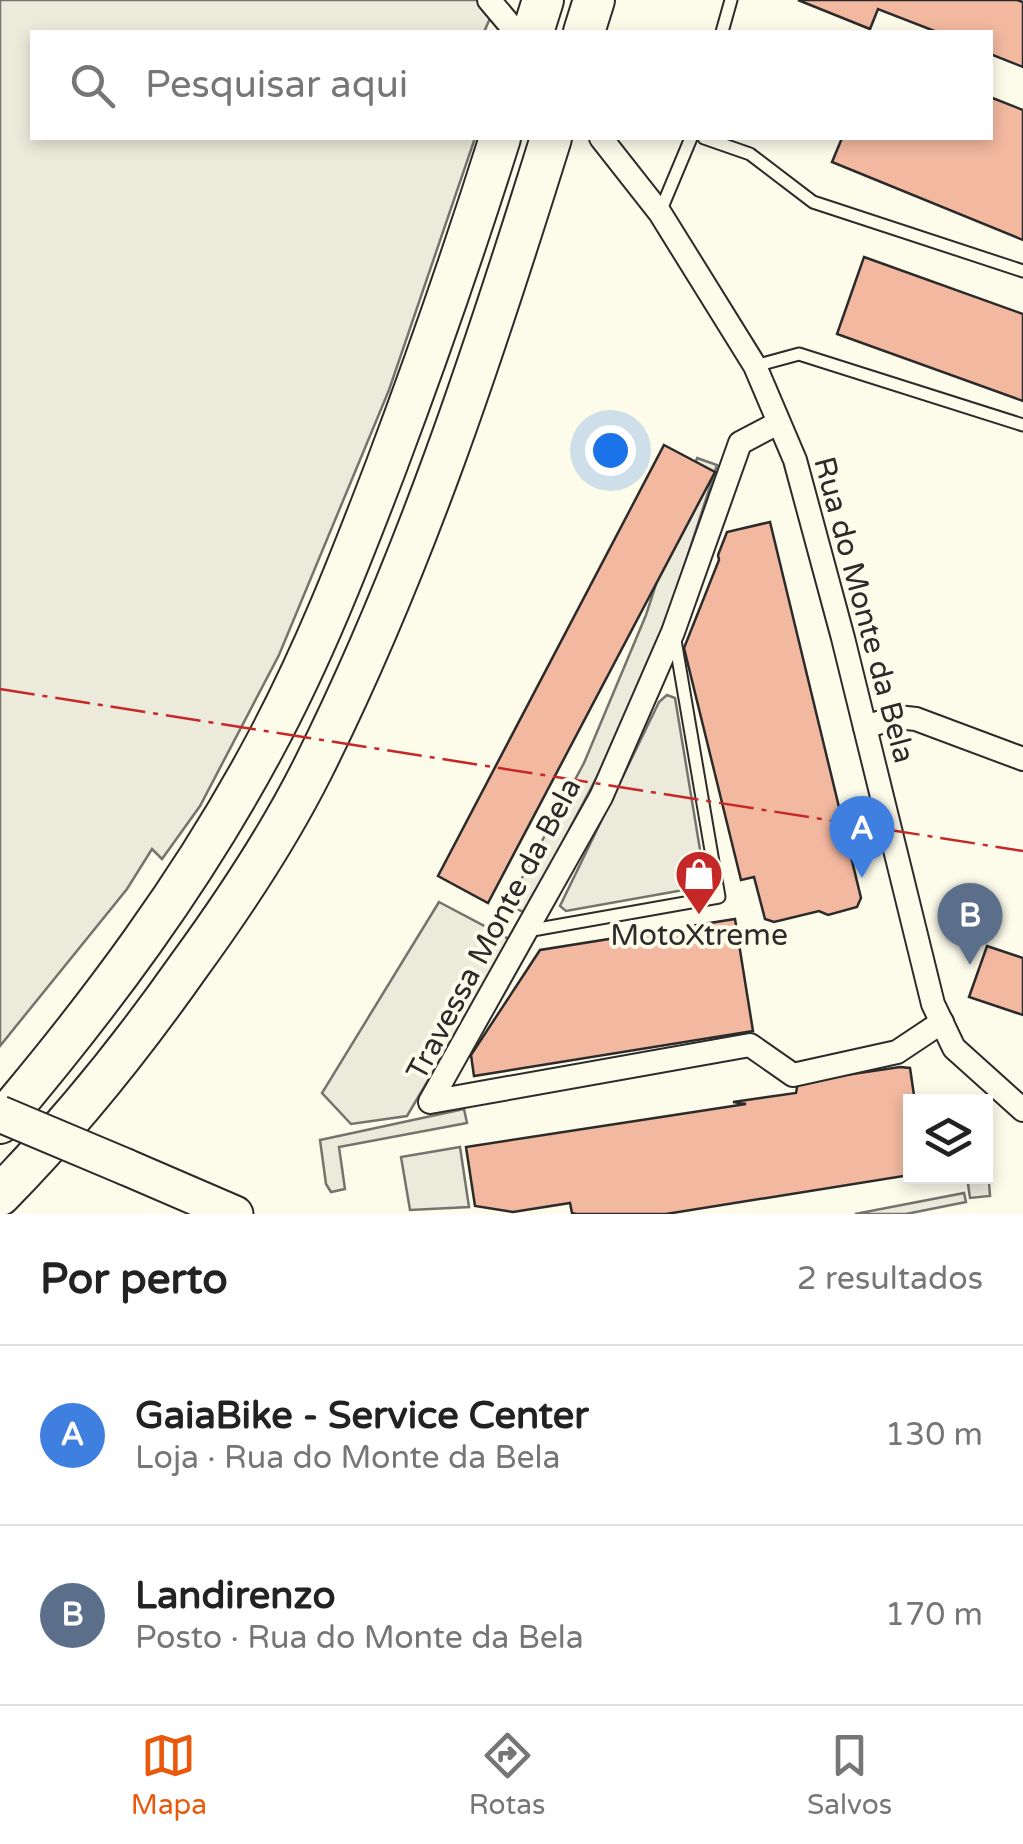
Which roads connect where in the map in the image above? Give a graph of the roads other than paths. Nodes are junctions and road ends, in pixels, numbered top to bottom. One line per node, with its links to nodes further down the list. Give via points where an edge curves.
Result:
1 (490, 0): 5 (street)
2 (543, 0): 6 (highway)
3 (594, 0): 7 (highway)
4 (731, 0): 8 (lane)
5 (514, 30)
6 (534, 30)
7 (585, 30)
8 (723, 30)
9 (499, 140): 26 (highway, via 454,285 341,586 266,744 198,862 120,977)
10 (550, 140): 27 (highway, via 402,576 312,771 238,898 163,1002 102,1083)
11 (604, 140): 14 (street, Rua do Monte da Bela)
12 (691, 140): 14 (lane)
13 (710, 140): 15 (lane, via 750,154 813,202)
14 (660, 213): 16 (street, Rua do Monte da Bela)
15 (1023, 270)
16 (755, 366): 17 (street, Rua do Monte da Bela); 18 (lane, via 799,354)
17 (778, 424): 19 (street, Travessa Monte da Bela, via 740,443); 20 (street, Rua do Monte da Bela, via 796,460)
18 (1023, 425)
19 (673, 632): 22 (street, Travessa Monte da Bela, via 601,796); 22 (lane, via 719,897)
20 (865, 727): 21 (street, via 916,719); 23 (street, Rua do Monte da Bela)
21 (1023, 759)
22 (527, 931): 23 (street, Travessa Monte da Bela, via 430,1102 750,1045 793,1074 898,1052)
23 (942, 1022): 24 (street, Rua do Monte da Bela, via 954,1048)
24 (1023, 1110)
25 (0, 1114): 28 (main road, bridge)
26 (0, 1123)
27 (0, 1195)
28 (236, 1214)

